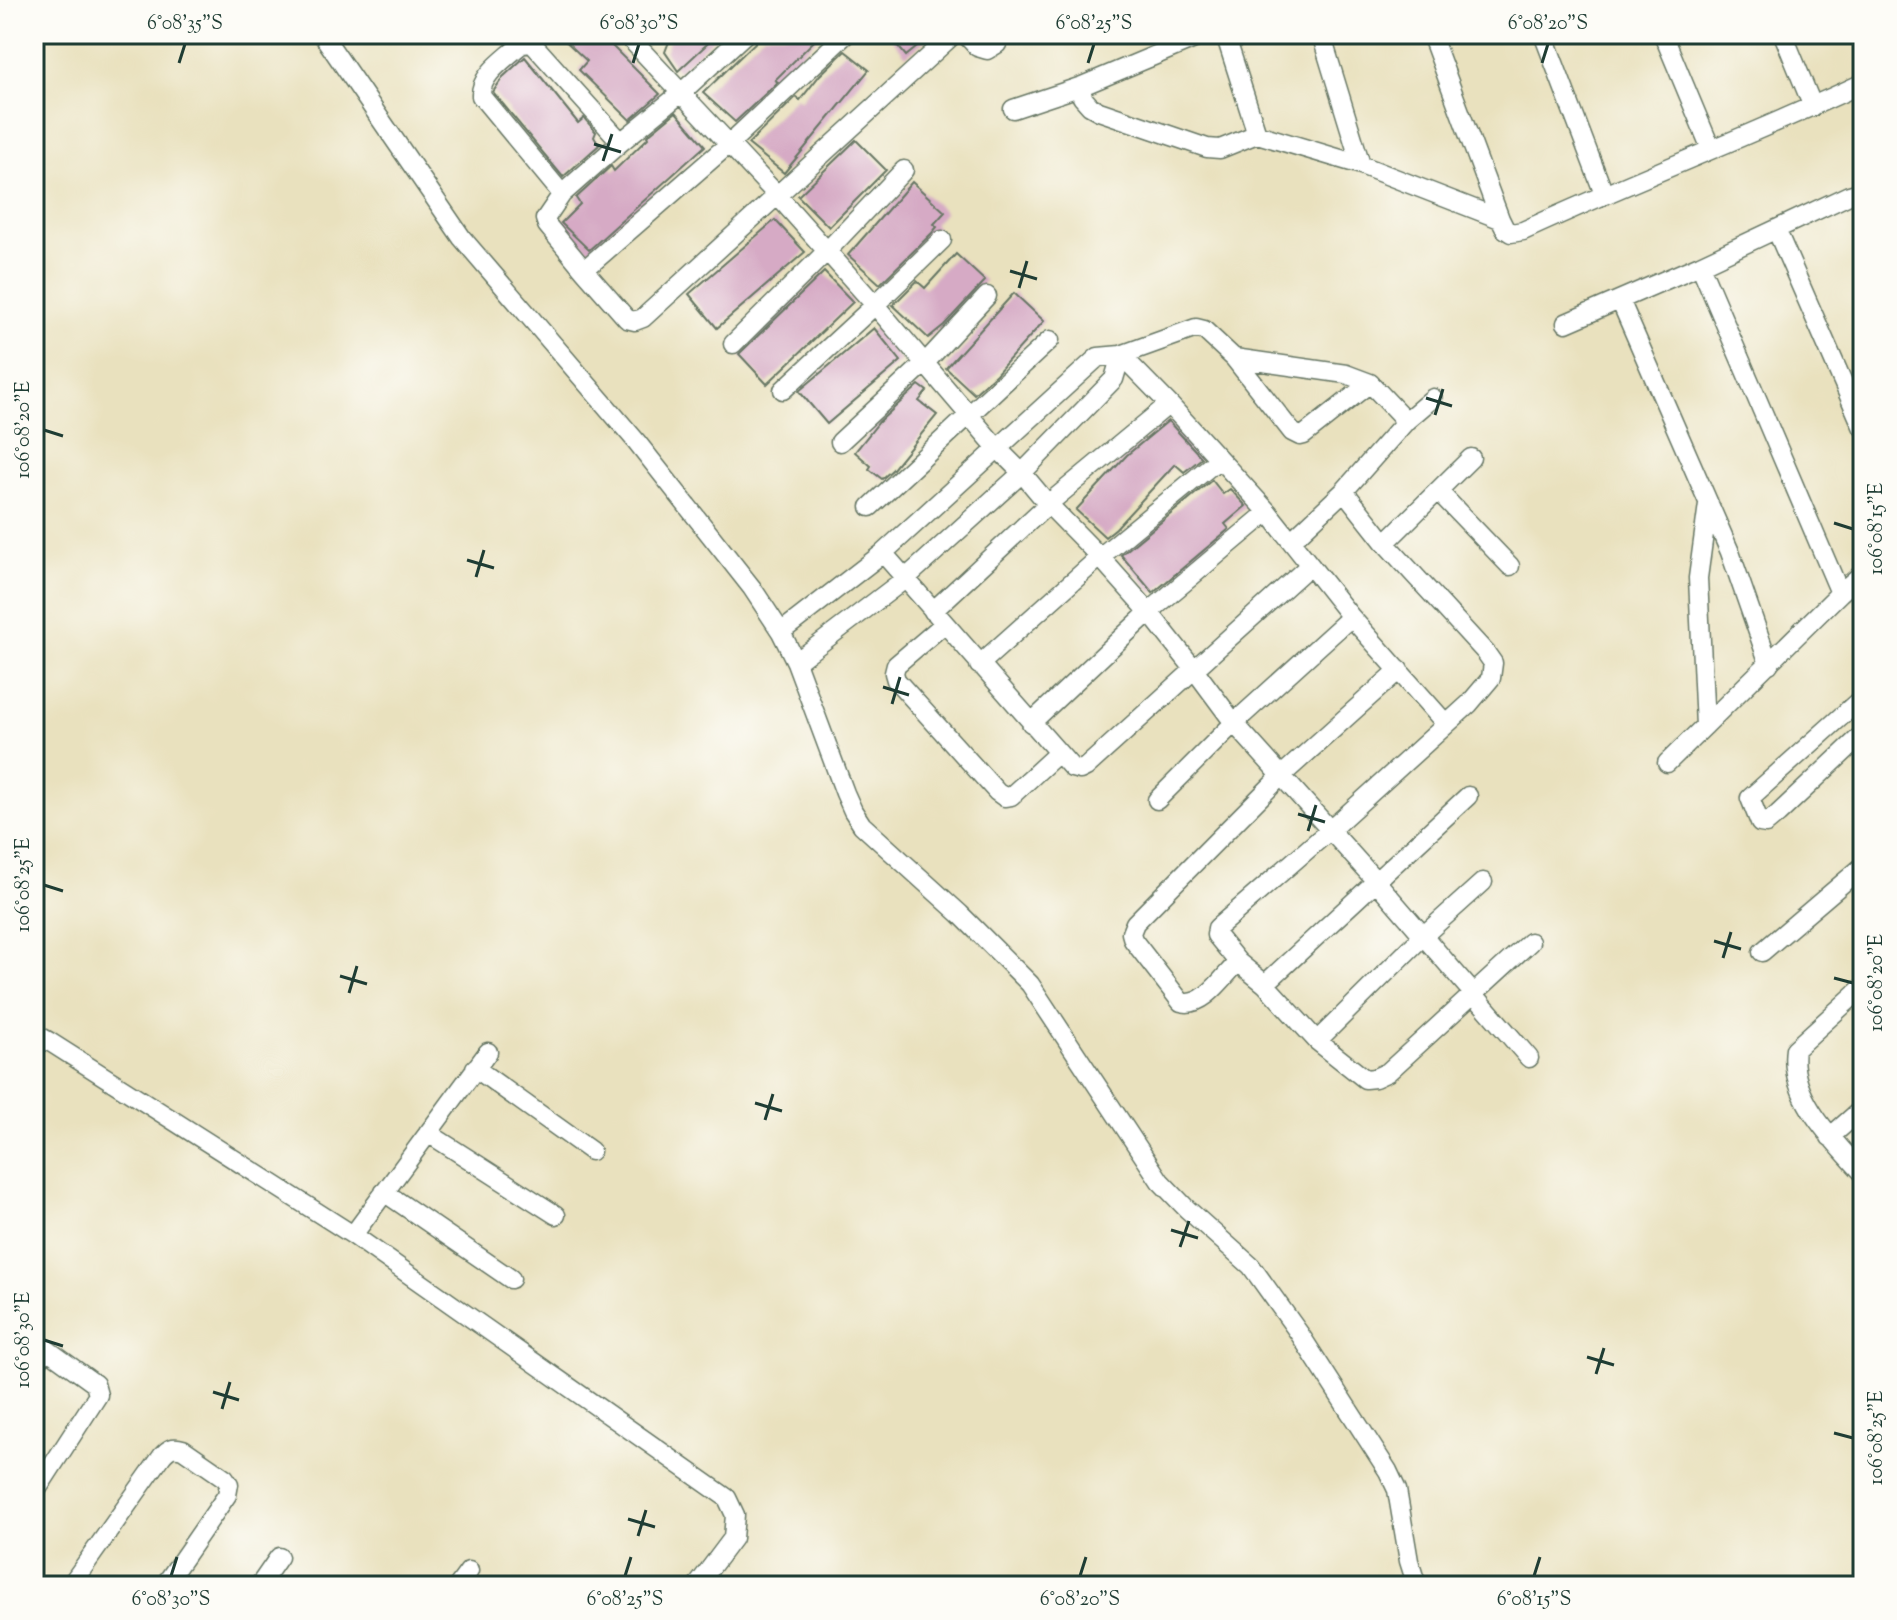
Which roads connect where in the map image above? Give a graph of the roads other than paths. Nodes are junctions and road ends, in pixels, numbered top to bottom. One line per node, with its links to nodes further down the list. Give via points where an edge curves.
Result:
1 (322, 34): 75 (street, via 462,238 636,441 740,571)
2 (626, 34): 17 (street)
3 (745, 34): 17 (street)
4 (846, 34): 22 (street)
5 (954, 34): 29 (street)
6 (965, 34): 7 (street, via 987,50)
7 (1001, 34)
8 (1206, 34): 16 (street)
9 (1225, 34): 20 (street)
10 (1321, 34): 24 (street)
11 (1431, 34): 30 (street)
12 (1543, 34): 27 (street)
13 (1663, 34): 23 (street)
14 (1783, 34): 18 (street)
15 (1863, 83): 18 (street)
16 (1082, 86): 19 (street); 20 (street, via 1082,97 1099,111 1207,148 1220,149)
17 (681, 93): 21 (street); 22 (street)
18 (1813, 107): 23 (street)
19 (1013, 109)
20 (1257, 134): 24 (street)
21 (621, 142): 26 (street); 26 (street, via 532,43 518,47 487,76 481,96)
22 (729, 144): 29 (street); 35 (street)
23 (1711, 149): 27 (street)
24 (1361, 165): 30 (street)
25 (904, 170): 33 (street)
26 (562, 194): 35 (street, via 545,219)
27 (1604, 194): 30 (street, via 1523,231 1511,233)
28 (1863, 194): 31 (street, via 1849,195)
29 (777, 195): 33 (street); 35 (street, via 643,318 627,319)
30 (1500, 219)
31 (1776, 229): 34 (street); 51 (street)
32 (942, 240): 38 (street)
33 (827, 251): 38 (street); 41 (street)
34 (1700, 265): 37 (street); 71 (street)
35 (584, 270)
36 (987, 296): 44 (street)
37 (1620, 300): 39 (street); 60 (street)
38 (875, 305): 44 (street); 46 (street)
39 (1566, 323)
40 (1050, 340): 49 (street)
41 (733, 344)
42 (1121, 355): 43 (street, via 1196,328); 48 (street); 53 (street, via 1098,357); 56 (street, via 1114,379)
43 (1234, 358): 45 (street, via 1346,374); 45 (street, via 1300,436)
44 (925, 363): 49 (street); 52 (street)
45 (1370, 383): 50 (street)
46 (783, 390)
47 (1433, 398): 50 (street)
48 (1169, 404): 55 (street); 59 (street)
49 (969, 416): 53 (street); 61 (street)
50 (1406, 421): 57 (street)
51 (1863, 428)
52 (840, 442)
53 (997, 448): 56 (street); 65 (street)
54 (1471, 458): 58 (street)
55 (1219, 459): 62 (street); 66 (street)
56 (1022, 473): 59 (street); 70 (street)
57 (1344, 491): 63 (street); 64 (street)
58 (1438, 491): 64 (street); 68 (street)
59 (1048, 504): 66 (street); 73 (street)
60 (1708, 504): 77 (street); 85 (street, via 1698,578)
61 (870, 507)
62 (1268, 512): 63 (street); 72 (street)
63 (1291, 541): 67 (street)
64 (1385, 543): 84 (street, via 1493,663 1491,678)
65 (883, 553): 70 (street); 75 (street)
66 (1100, 557): 72 (street); 78 (street)
67 (1310, 565): 74 (street); 79 (street)
68 (1510, 566)
69 (1863, 573): 71 (street)
70 (905, 579): 73 (street); 76 (street)
71 (1840, 593): 77 (street)
72 (1149, 612): 79 (street); 82 (street)
73 (938, 617): 78 (street); 87 (street, via 896,665 896,680 1004,797)
74 (1351, 617): 80 (street); 83 (street)
75 (781, 632): 76 (street)
76 (796, 662): 125 (street, via 862,825 1030,984 1160,1181 1251,1266 1299,1333 1397,1490)
77 (1769, 664): 85 (street)
78 (979, 665): 82 (street)
79 (1194, 669): 83 (street); 87 (street, via 1086,767 1072,768)
80 (1399, 670): 84 (street); 89 (street)
81 (1861, 702): 86 (street, via 1750,798 1760,823 1778,814)
82 (1031, 723): 87 (street)
83 (1234, 723): 89 (street); 91 (street)
84 (1446, 724): 92 (street)
85 (1705, 726): 88 (street)
86 (1863, 734)
87 (1058, 753)
88 (1667, 763)
89 (1281, 776): 92 (street); 99 (street, via 1135,923 1131,933 1181,1002 1189,1005 1202,1000)
90 (1468, 796): 94 (street)
91 (1157, 800)
92 (1330, 830): 94 (street); 99 (street, via 1217,928 1216,935)
93 (1863, 866): 98 (street)
94 (1375, 880): 96 (street); 100 (street)
95 (1483, 882): 96 (street)
96 (1423, 936): 102 (street); 104 (street)
97 (1530, 942): 102 (street)
98 (1762, 952)
99 (1238, 962): 100 (street)
100 (1265, 984): 104 (street)
101 (1863, 987): 110 (street, via 1795,1049 1800,1093)
102 (1473, 993): 104 (street, via 1375,1078 1365,1079); 106 (street)
103 (34, 1033): 115 (street)
104 (1317, 1041)
105 (488, 1052): 107 (street)
106 (1529, 1058)
107 (475, 1068): 109 (street); 111 (street)
108 (1863, 1108): 110 (street)
109 (428, 1133): 113 (street); 114 (street)
110 (1830, 1137): 112 (street)
111 (591, 1151)
112 (1863, 1173)
113 (384, 1192): 115 (street); 116 (street)
114 (556, 1215)
115 (353, 1235): 124 (street, via 727,1498 735,1515 733,1538)
116 (511, 1279)
117 (40, 1344): 118 (street); 119 (street, via 95,1384 98,1395)
118 (34, 1367)
119 (34, 1494)
120 (279, 1557): 123 (street)
121 (70, 1586): 122 (street, via 162,1456 175,1447 229,1484 227,1495)
122 (164, 1586)
123 (259, 1586)
124 (697, 1586)
125 (1417, 1586)

